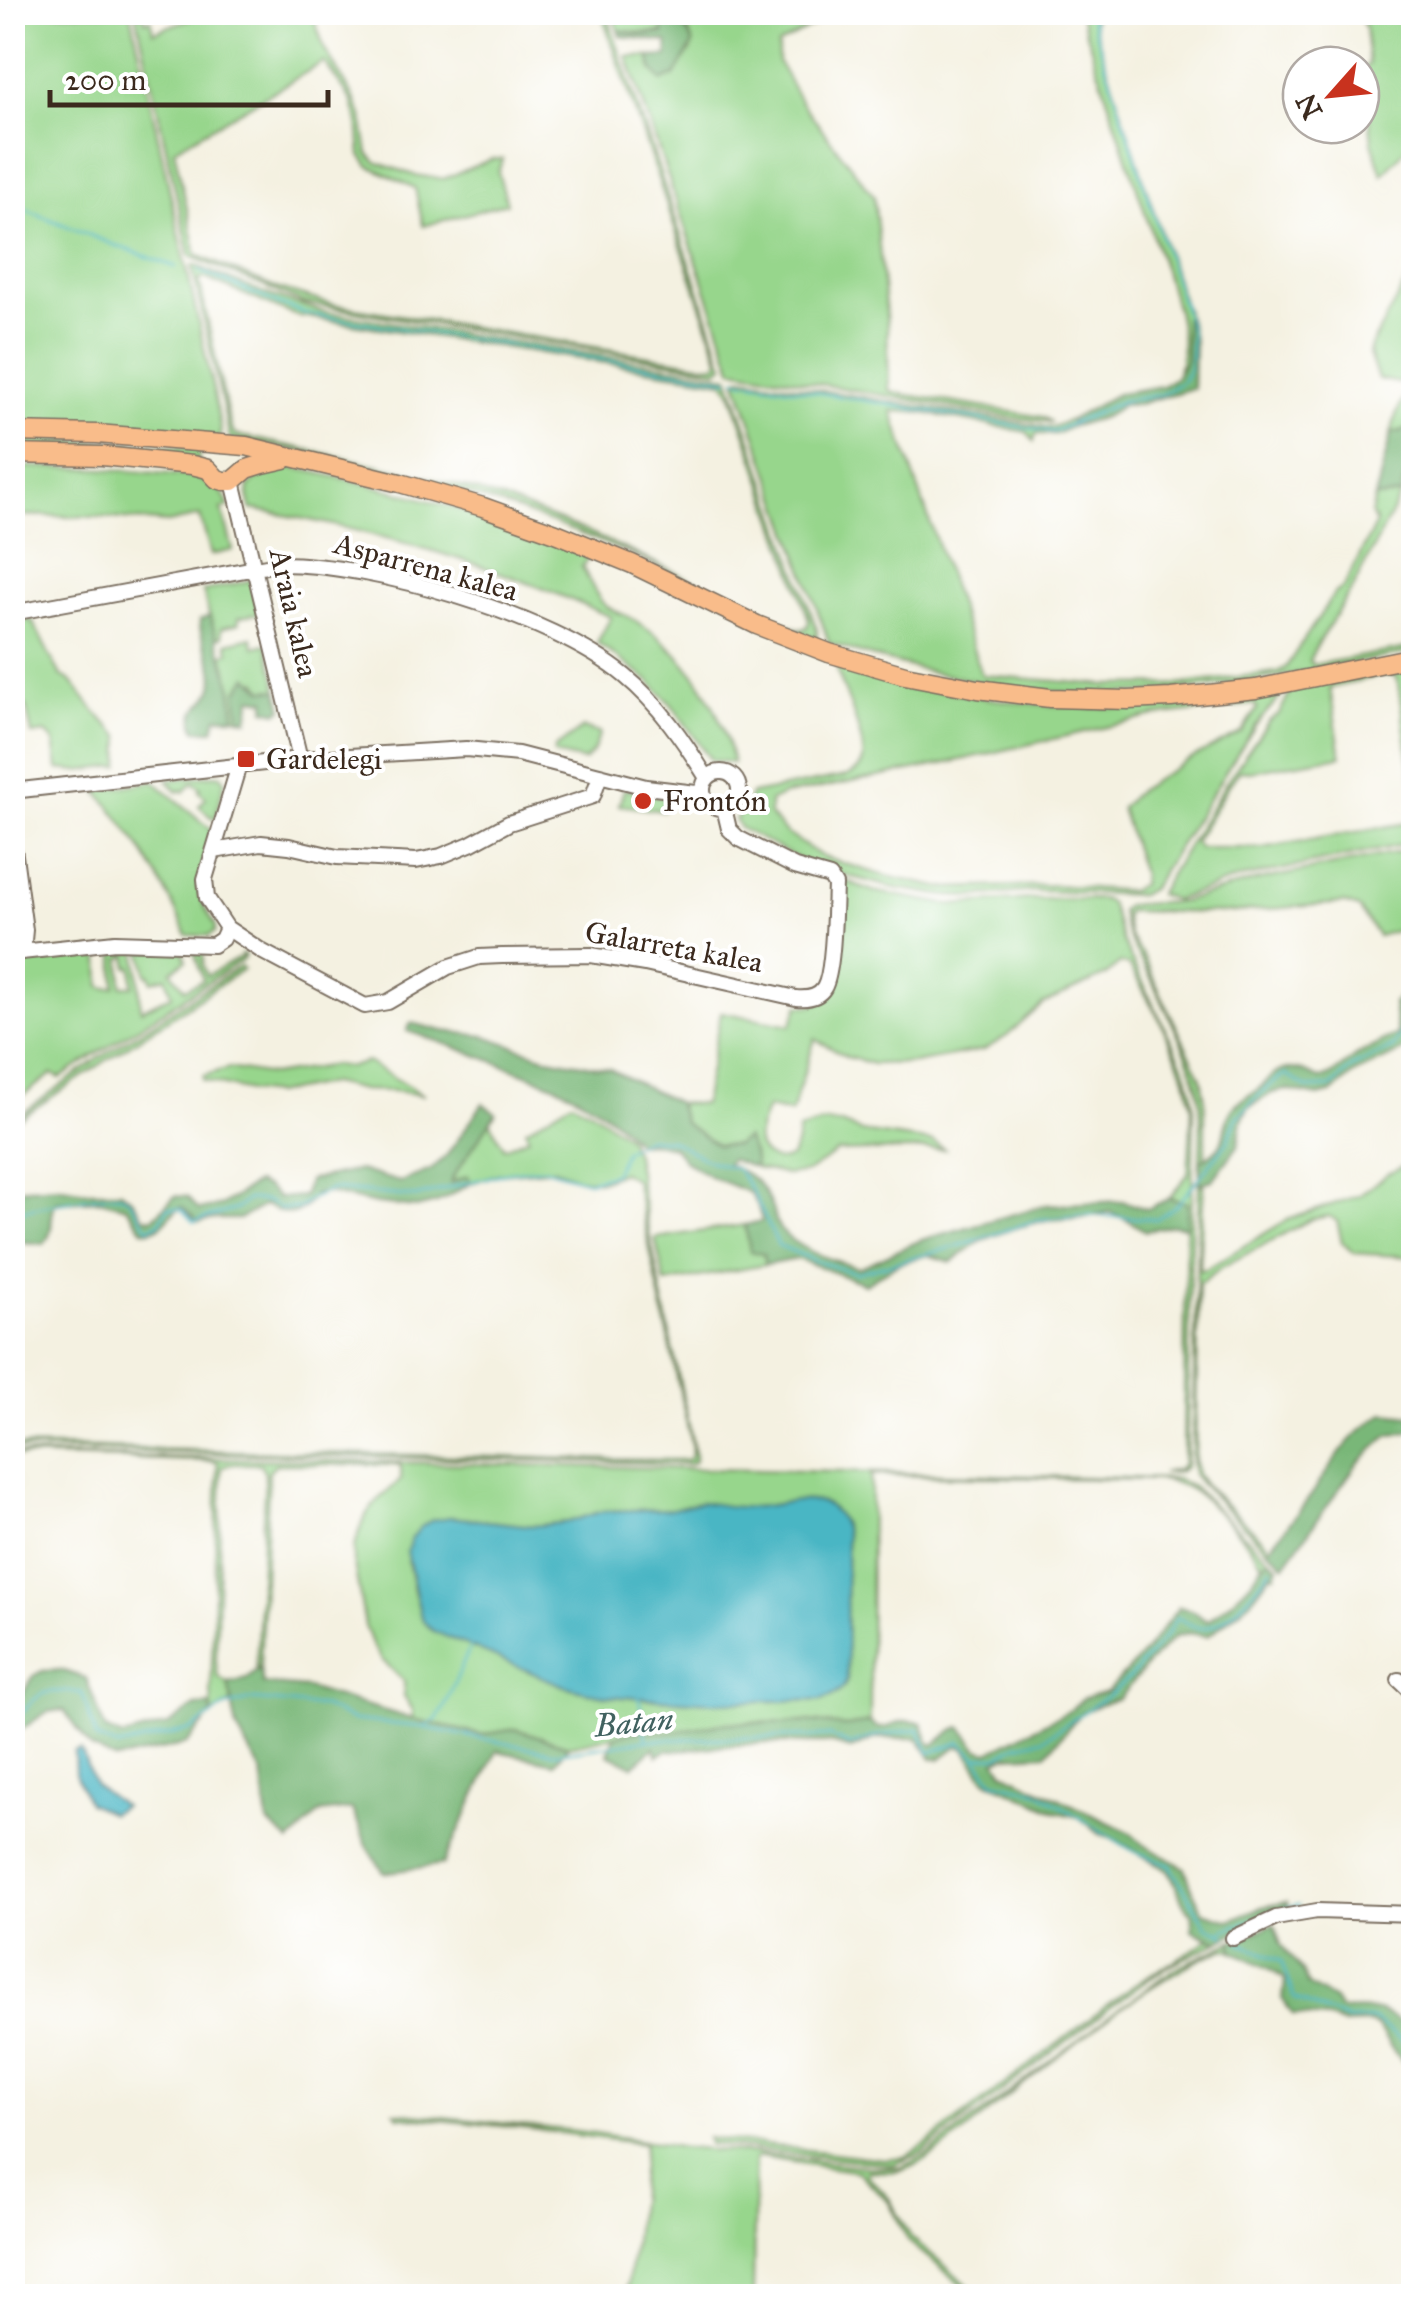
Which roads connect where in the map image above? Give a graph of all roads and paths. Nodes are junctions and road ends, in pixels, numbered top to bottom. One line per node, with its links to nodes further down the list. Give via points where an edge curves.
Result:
1 (12, 432): 2 (main road)
2 (212, 444): 3 (main road); 6 (main road)
3 (246, 446): 5 (main road); 7 (main road)
4 (12, 454): 6 (main road)
5 (292, 458): 7 (main road); 10 (main road, via 483,507 593,548 828,653 978,689 1171,698 1256,689)
6 (208, 468): 7 (main road, via 217,479)
7 (240, 475): 8 (street, Araia kalea)
8 (255, 567): 9 (street, Asparrena kalea); 11 (street, Araia kalea); 14 (street, Asparrena kalea, via 320,565 370,574 559,636 648,698)
9 (12, 612)
10 (1414, 657)
11 (300, 759): 12 (street); 13 (street, via 494,750)
12 (239, 765): 15 (street); 18 (street)
13 (600, 775): 14 (street, via 696,793); 18 (street, via 593,796 428,858 337,858 262,843)
14 (704, 784): 16 (street, via 710,804); 16 (street, via 716,772 734,777 737,800)
15 (12, 791)
16 (724, 808): 19 (street, Galarreta kalea, via 738,838 833,880 827,980 820,993 806,999 591,955 502,956 448,967 388,1002 365,1006)
17 (12, 833): 20 (street, via 25,930)
18 (214, 852): 19 (street, via 205,888)
19 (226, 928): 20 (street, via 213,945 115,942)
20 (18, 952)
21 (1399, 1680): 22 (street)
22 (1414, 1694)
23 (1414, 1914): 24 (street, via 1316,1910 1276,1918)
24 (1233, 1938)

